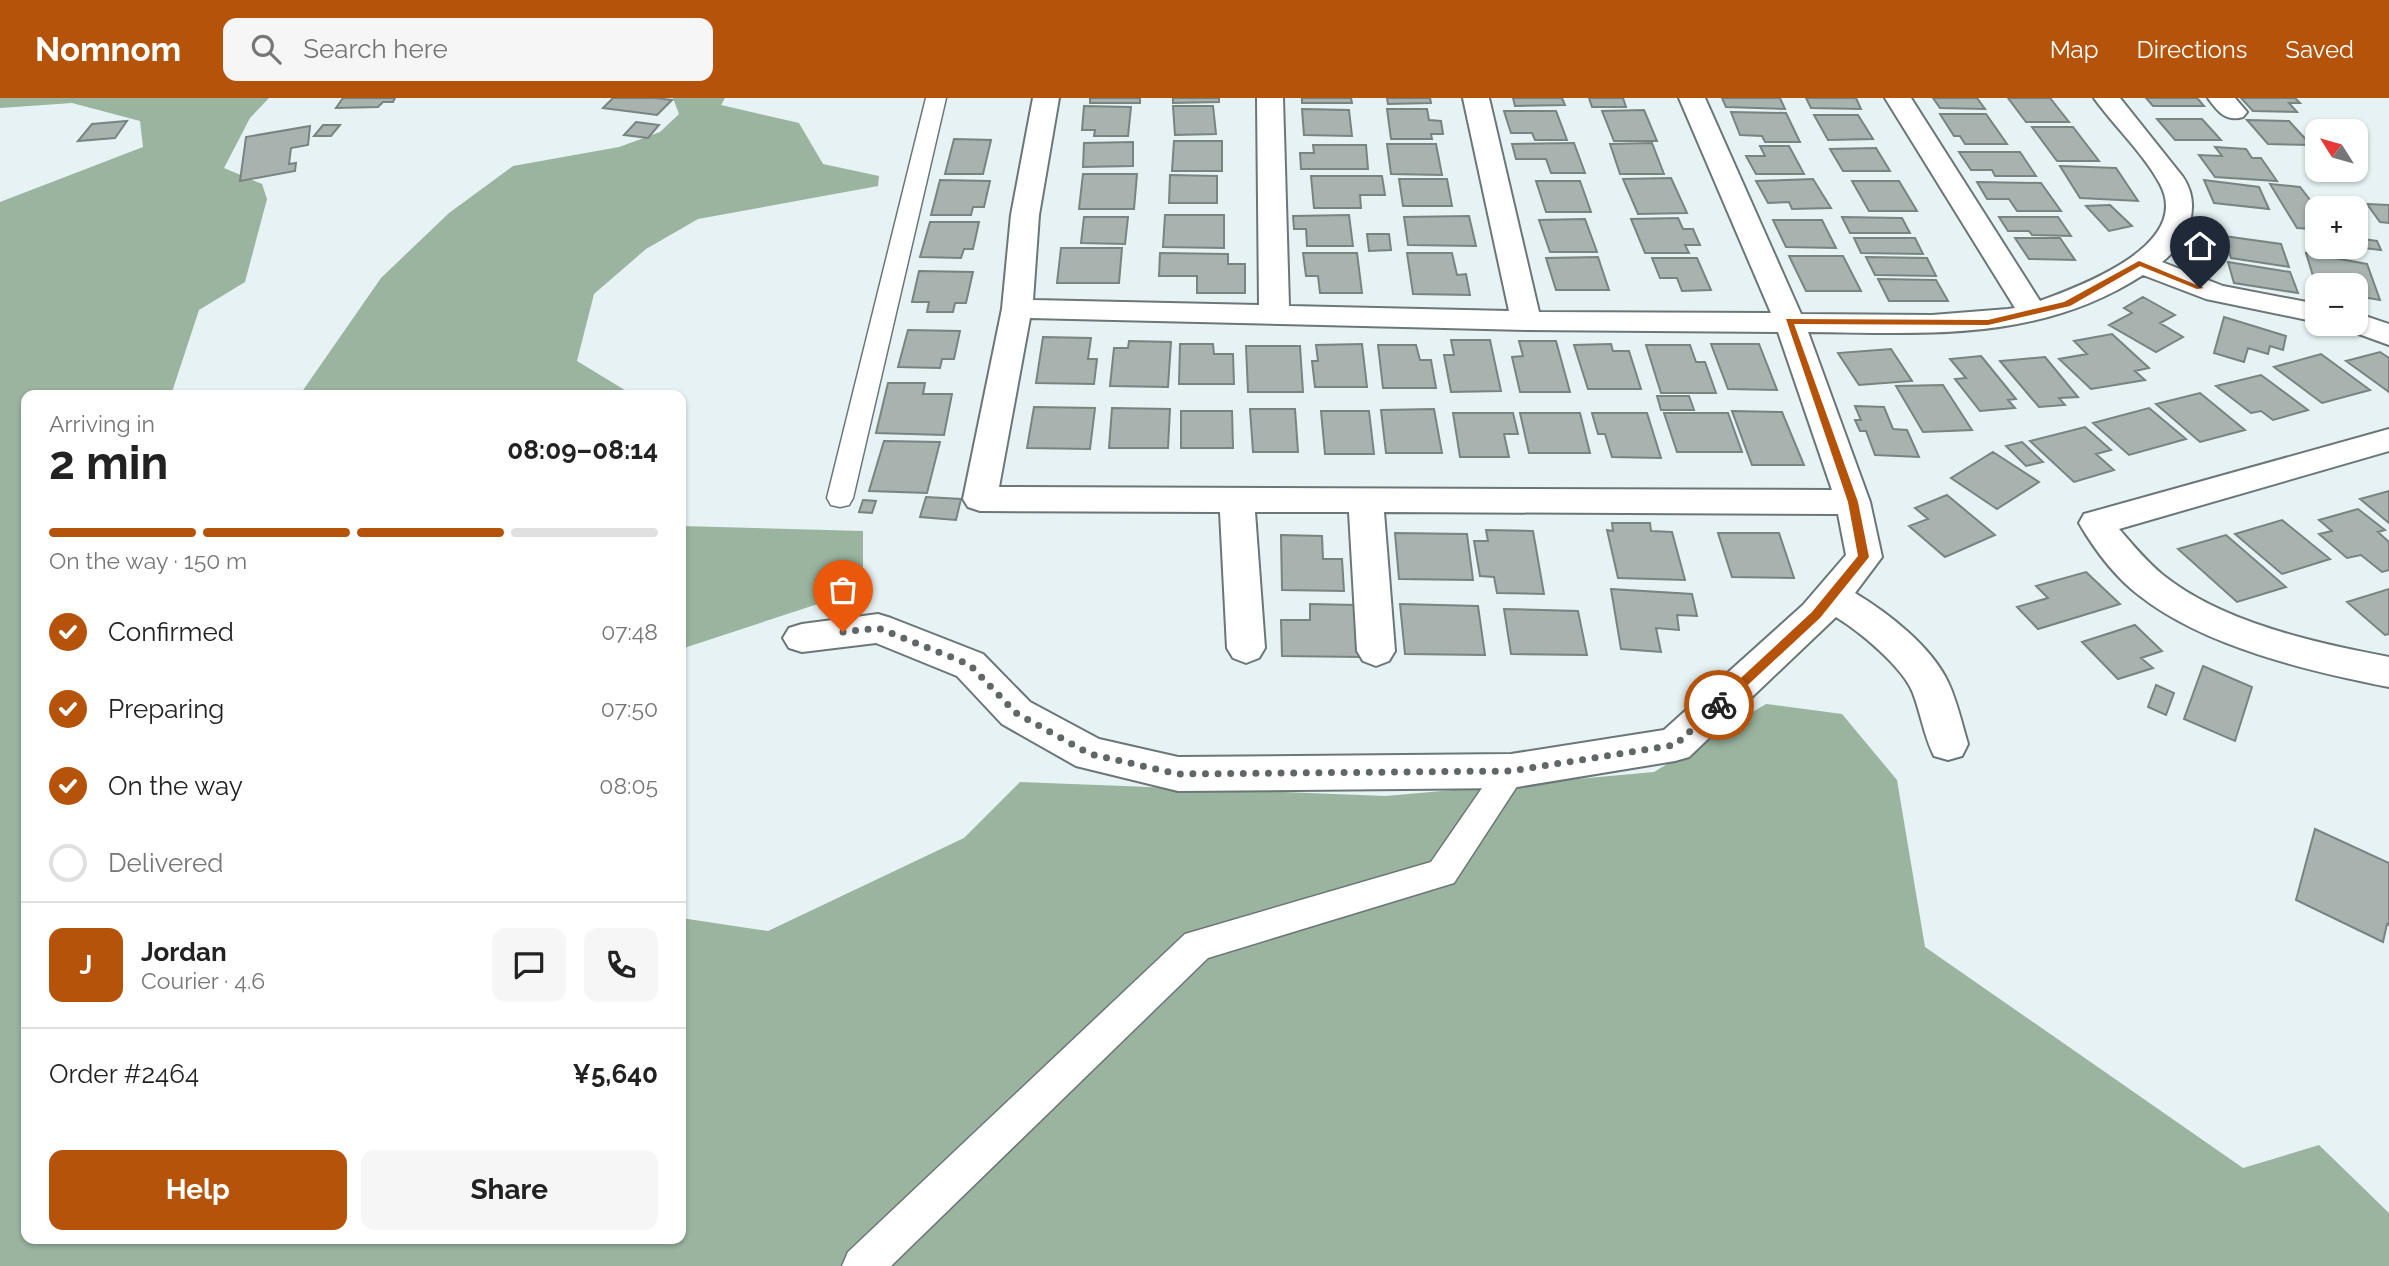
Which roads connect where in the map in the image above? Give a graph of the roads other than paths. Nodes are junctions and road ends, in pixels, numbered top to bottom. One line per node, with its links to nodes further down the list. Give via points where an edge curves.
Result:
1 (936, 98): 18 (lane)
2 (1046, 98): 9 (street, via 1025,215)
3 (1270, 98): 12 (street)
4 (1476, 98): 13 (street)
5 (1692, 98): 14 (street)
6 (1898, 98): 11 (street)
7 (2107, 98): 8 (street, via 2160,163 2180,199 2168,240)
8 (2139, 263): 10 (street, via 2216,293); 11 (street, via 2067,304)
9 (1017, 309): 12 (street); 19 (street, via 980,499)
10 (2305, 311)
11 (2033, 313): 14 (street, via 1988,322)
12 (1274, 315): 13 (street)
13 (1526, 321): 14 (street)
14 (1789, 321): 21 (street)
15 (2368, 327): 16 (street)
16 (2389, 335)
17 (2389, 440): 26 (street, via 2096,523 2152,586 2198,615 2299,649)
18 (839, 498)
19 (1237, 500): 20 (street); 24 (street)
20 (1366, 501): 21 (street); 25 (street)
21 (1853, 502): 22 (street, via 1864,557)
22 (1831, 596): 27 (street, via 1867,618 1930,684); 28 (street, via 1675,745)
23 (802, 638): 28 (street, via 878,628 970,665 1016,713 1090,754 1178,774)
24 (1246, 648)
25 (1376, 651)
26 (2389, 672)
27 (1948, 744)
28 (1511, 771): 29 (lane, via 1442,873 1197,945)
29 (862, 1266)

